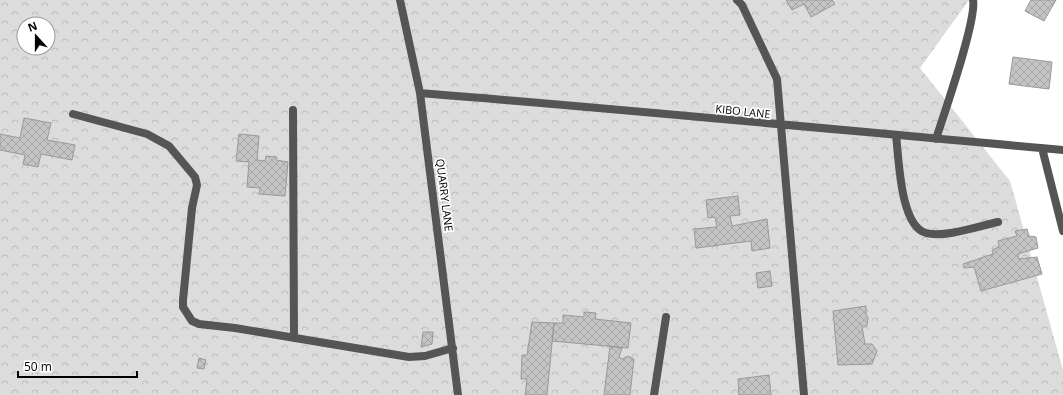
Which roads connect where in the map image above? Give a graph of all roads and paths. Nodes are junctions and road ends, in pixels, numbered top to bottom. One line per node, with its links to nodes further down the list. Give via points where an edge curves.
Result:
1 (400, 0): 4 (street, QUARRY LANE)
2 (737, 0): 7 (street, via 742,5 777,79)
3 (972, 0): 9 (street, via 974,5 970,26)
4 (420, 93): 7 (street, KIBO LANE, via 602,107); 16 (street, QUARRY LANE)
5 (293, 110): 15 (street)
6 (73, 114): 15 (street, via 148,134 169,146 195,177 197,185 192,208 183,300 183,307 192,321)
7 (780, 125): 8 (street, KIBO LANE); 19 (street)
8 (896, 136): 9 (street, KIBO LANE); 12 (street, via 904,202 917,229 927,233 944,233)
9 (936, 139): 10 (street, KIBO LANE)
10 (1042, 148): 11 (street, KIBO LANE); 13 (street)
11 (1063, 150)
12 (998, 222)
13 (1063, 231)
14 (666, 317): 18 (street)
15 (294, 338): 16 (street, via 409,357 425,356)
16 (453, 348): 17 (street, QUARRY LANE)
17 (458, 395)
18 (654, 395)
19 (804, 395)

